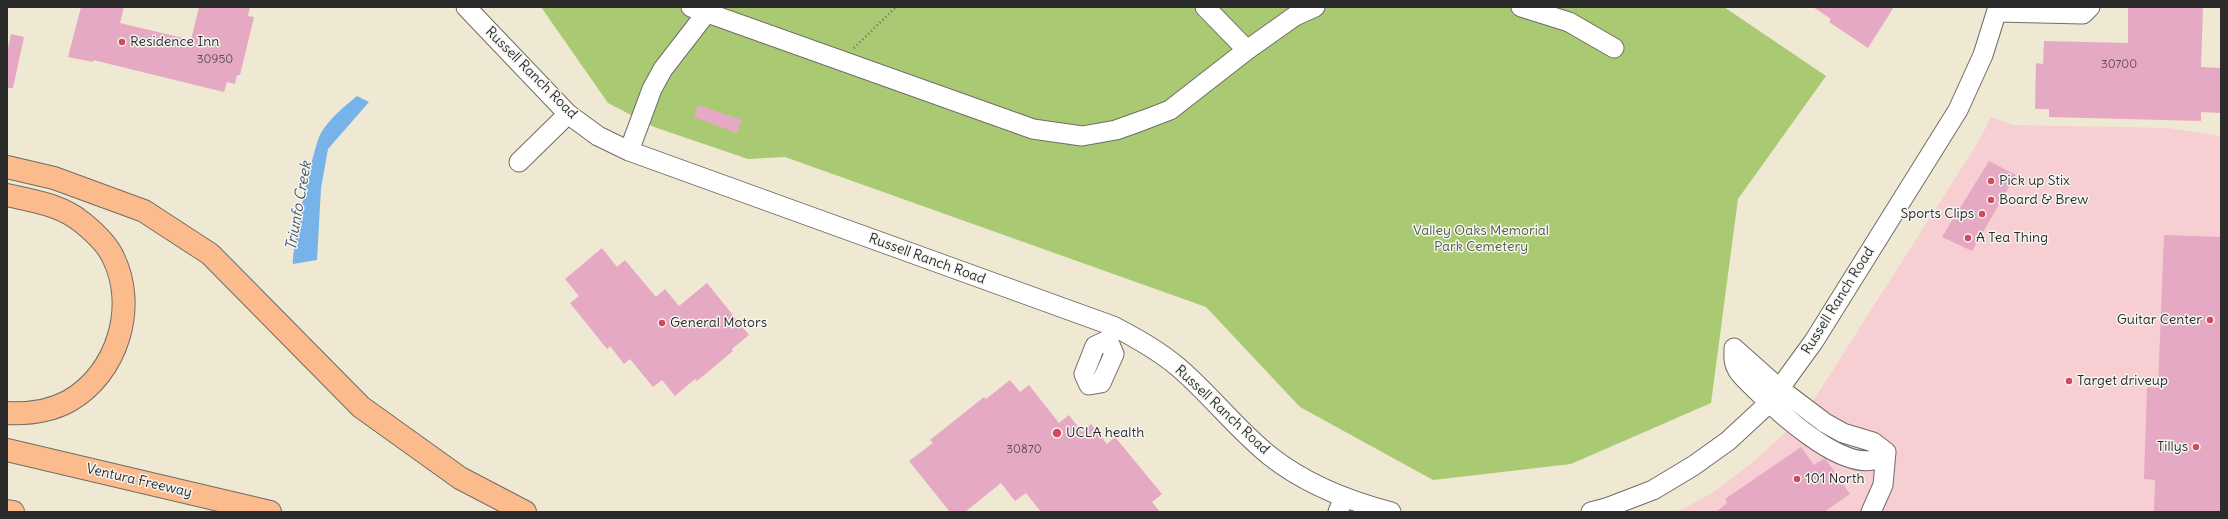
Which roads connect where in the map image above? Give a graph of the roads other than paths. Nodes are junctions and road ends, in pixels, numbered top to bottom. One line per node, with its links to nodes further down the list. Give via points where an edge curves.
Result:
1 (466, 7): 10 (street, Russell Ranch Road)
2 (1205, 7): 9 (street)
3 (1315, 7): 9 (street, via 1294,16)
4 (1522, 7): 8 (street, via 1569,22)
5 (2090, 7): 7 (street, via 2083,14)
6 (702, 9): 9 (street, via 1033,129 1082,136 1116,130 1170,110); 11 (street, via 652,89)
7 (1997, 9): 17 (street, Russell Ranch Road, via 1983,55 1958,110 1814,341)
8 (1614, 48)
9 (1247, 50)
10 (568, 114): 11 (street, Russell Ranch Road, via 598,136); 12 (street)
11 (629, 151): 15 (street, Russell Ranch Road)
12 (519, 162)
13 (7, 167): 24 (highway, via 54,178 144,211 210,254 361,407 460,478)
14 (7, 195): 18 (highway, via 63,210 83,222 113,257 122,285 124,307 121,332 113,354 99,376 69,401 43,410)
15 (1111, 333): 16 (street, via 1114,354 1101,382); 20 (street, Russell Ranch Road, via 1146,344 1178,367 1242,432 1271,457)
16 (1088, 386)
17 (1775, 396): 26 (street, Russell Ranch Road, via 1728,442 1693,466 1653,490); 27 (street, via 1844,433 1873,442 1886,452 1883,485)
18 (7, 413)
19 (7, 450): 23 (highway, Ventura Freeway)
20 (1341, 504): 25 (street, Russell Ranch Road)
21 (7, 511): 22 (highway)
22 (13, 512)
23 (270, 512)
24 (525, 512)
25 (1391, 512)
26 (1591, 512)
27 (1871, 512)

